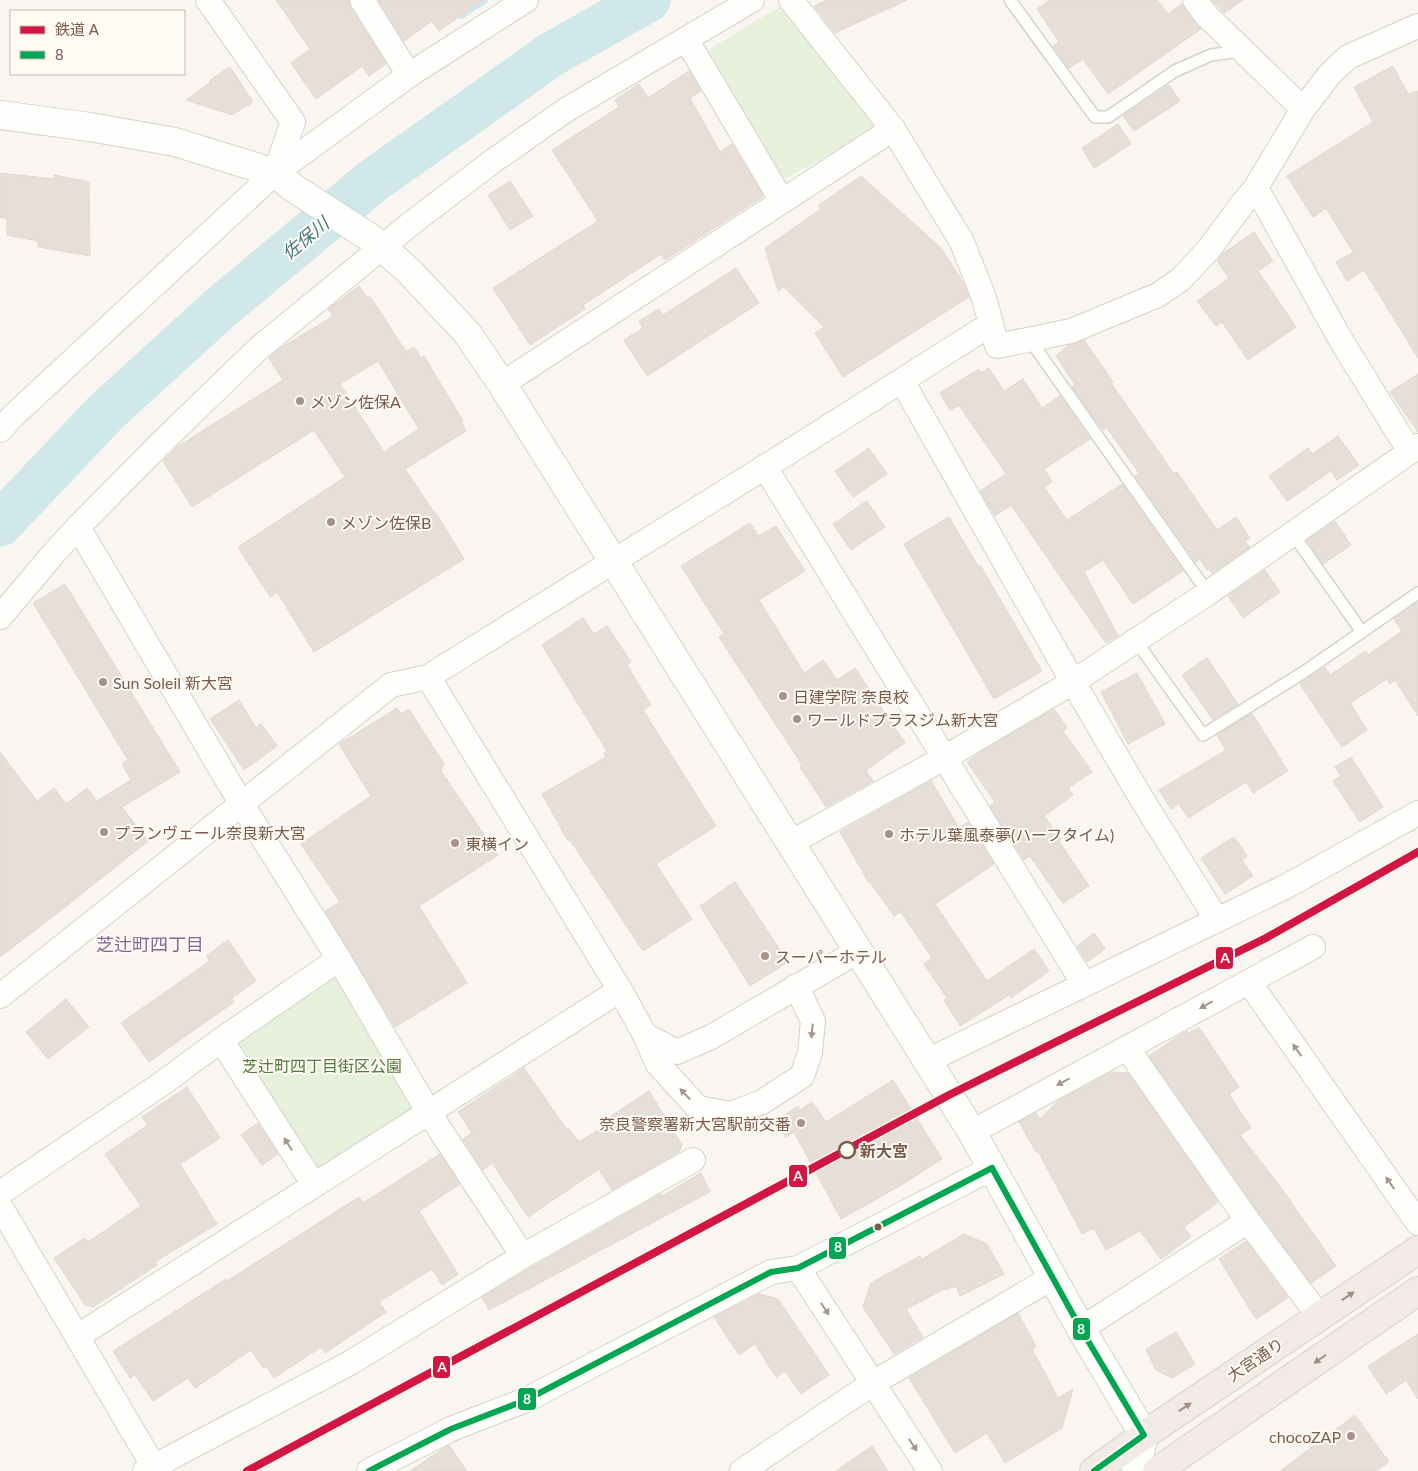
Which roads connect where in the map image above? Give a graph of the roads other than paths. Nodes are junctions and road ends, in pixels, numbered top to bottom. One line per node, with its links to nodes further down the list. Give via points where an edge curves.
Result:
1 (208, 0): 15 (street, via 293,122)
2 (362, 0): 11 (street)
3 (526, 0): 11 (street)
4 (752, 0): 9 (street)
5 (791, 0): 14 (street)
6 (1010, 0): 10 (lane, via 1095,117 1108,117 1175,71 1211,56)
7 (1196, 0): 10 (street)
8 (1418, 26): 12 (street, via 1348,57)
9 (686, 39): 17 (street); 18 (street, via 566,110 413,222)
10 (1241, 51): 12 (street)
11 (409, 75): 15 (street)
12 (1303, 109): 16 (street)
13 (0, 115): 15 (street, via 175,142)
14 (892, 129): 17 (street); 19 (street, via 962,242 984,298)
15 (284, 180): 18 (street); 23 (street, via 21,408)
16 (1255, 189): 20 (street, via 1209,249 1181,279 1158,295 1071,331); 24 (street, via 1342,342)
17 (782, 201): 22 (street)
18 (377, 244): 22 (street, via 408,270 467,333); 26 (street, via 258,349)
19 (990, 324): 20 (street, via 997,346); 21 (street)
20 (1030, 340): 29 (lane)
21 (902, 381): 25 (street); 35 (street)
22 (502, 384): 28 (street)
23 (0, 430)
24 (1414, 449): 27 (street)
25 (765, 468): 28 (street); 36 (street)
26 (78, 528): 31 (street); 37 (street)
27 (1293, 534): 29 (street); 32 (lane)
28 (614, 560): 34 (street); 39 (street)
29 (1208, 593): 33 (street)
30 (1418, 593): 32 (lane)
31 (0, 616)
32 (1362, 632): 33 (lane, via 1203,736)
33 (1136, 640): 35 (street)
34 (428, 677): 37 (street, via 391,685); 47 (street)
35 (1073, 682): 36 (street); 40 (street)
36 (944, 758): 39 (street); 45 (street)
37 (241, 803): 43 (street); 48 (street)
38 (1418, 813): 40 (street, via 1287,886)
39 (792, 842): 42 (street)
40 (1217, 920): 45 (street)
41 (1313, 947): 44 (street)
42 (858, 951): 46 (street); 52 (street)
43 (339, 959): 50 (street); 53 (street)
44 (1249, 982): 51 (street, one-way to 51); 61 (street, one-way to 44)
45 (1084, 984): 52 (street)
46 (796, 986): 49 (street, via 711,1037 677,1052); 49 (street, one-way to 49, via 813,1021 810,1053 802,1076 762,1102 731,1114 698,1108 657,1063)
47 (620, 990): 49 (street); 53 (street)
48 (0, 996)
49 (645, 1035)
50 (221, 1040): 57 (street, one-way to 50); 58 (street)
51 (1127, 1048): 54 (street, one-way to 54); 60 (street)
52 (927, 1061): 54 (street)
53 (428, 1113): 57 (street); 63 (street)
54 (972, 1132): 56 (street)
55 (693, 1160): 63 (street)
56 (992, 1168): 64 (street); 65 (street)
57 (314, 1185): 69 (street)
58 (0, 1193)
59 (0, 1206): 69 (street)
60 (1248, 1221): 67 (street); 68 (street)
61 (1418, 1223)
62 (1418, 1250): 67 (highway, 大宮通り, one-way to 62)
63 (523, 1256): 72 (street, via 350,1363)
64 (798, 1268): 70 (street, one-way to 70); 73 (street, via 771,1272 526,1400 451,1429)
65 (1053, 1277): 68 (street); 70 (street)
66 (1418, 1292): 78 (highway, one-way to 78)
67 (1319, 1316): 71 (highway, 大宮通り, one-way to 67)
68 (1081, 1329): 71 (street)
69 (78, 1336): 72 (street)
70 (873, 1383): 74 (street); 75 (street, one-way to 75)
71 (1144, 1435): 76 (highway, 大宮通り); 77 (street)
72 (149, 1469)
73 (370, 1471)
74 (742, 1471)
75 (930, 1471)
76 (1094, 1471)
77 (1136, 1471)
78 (1158, 1471)

